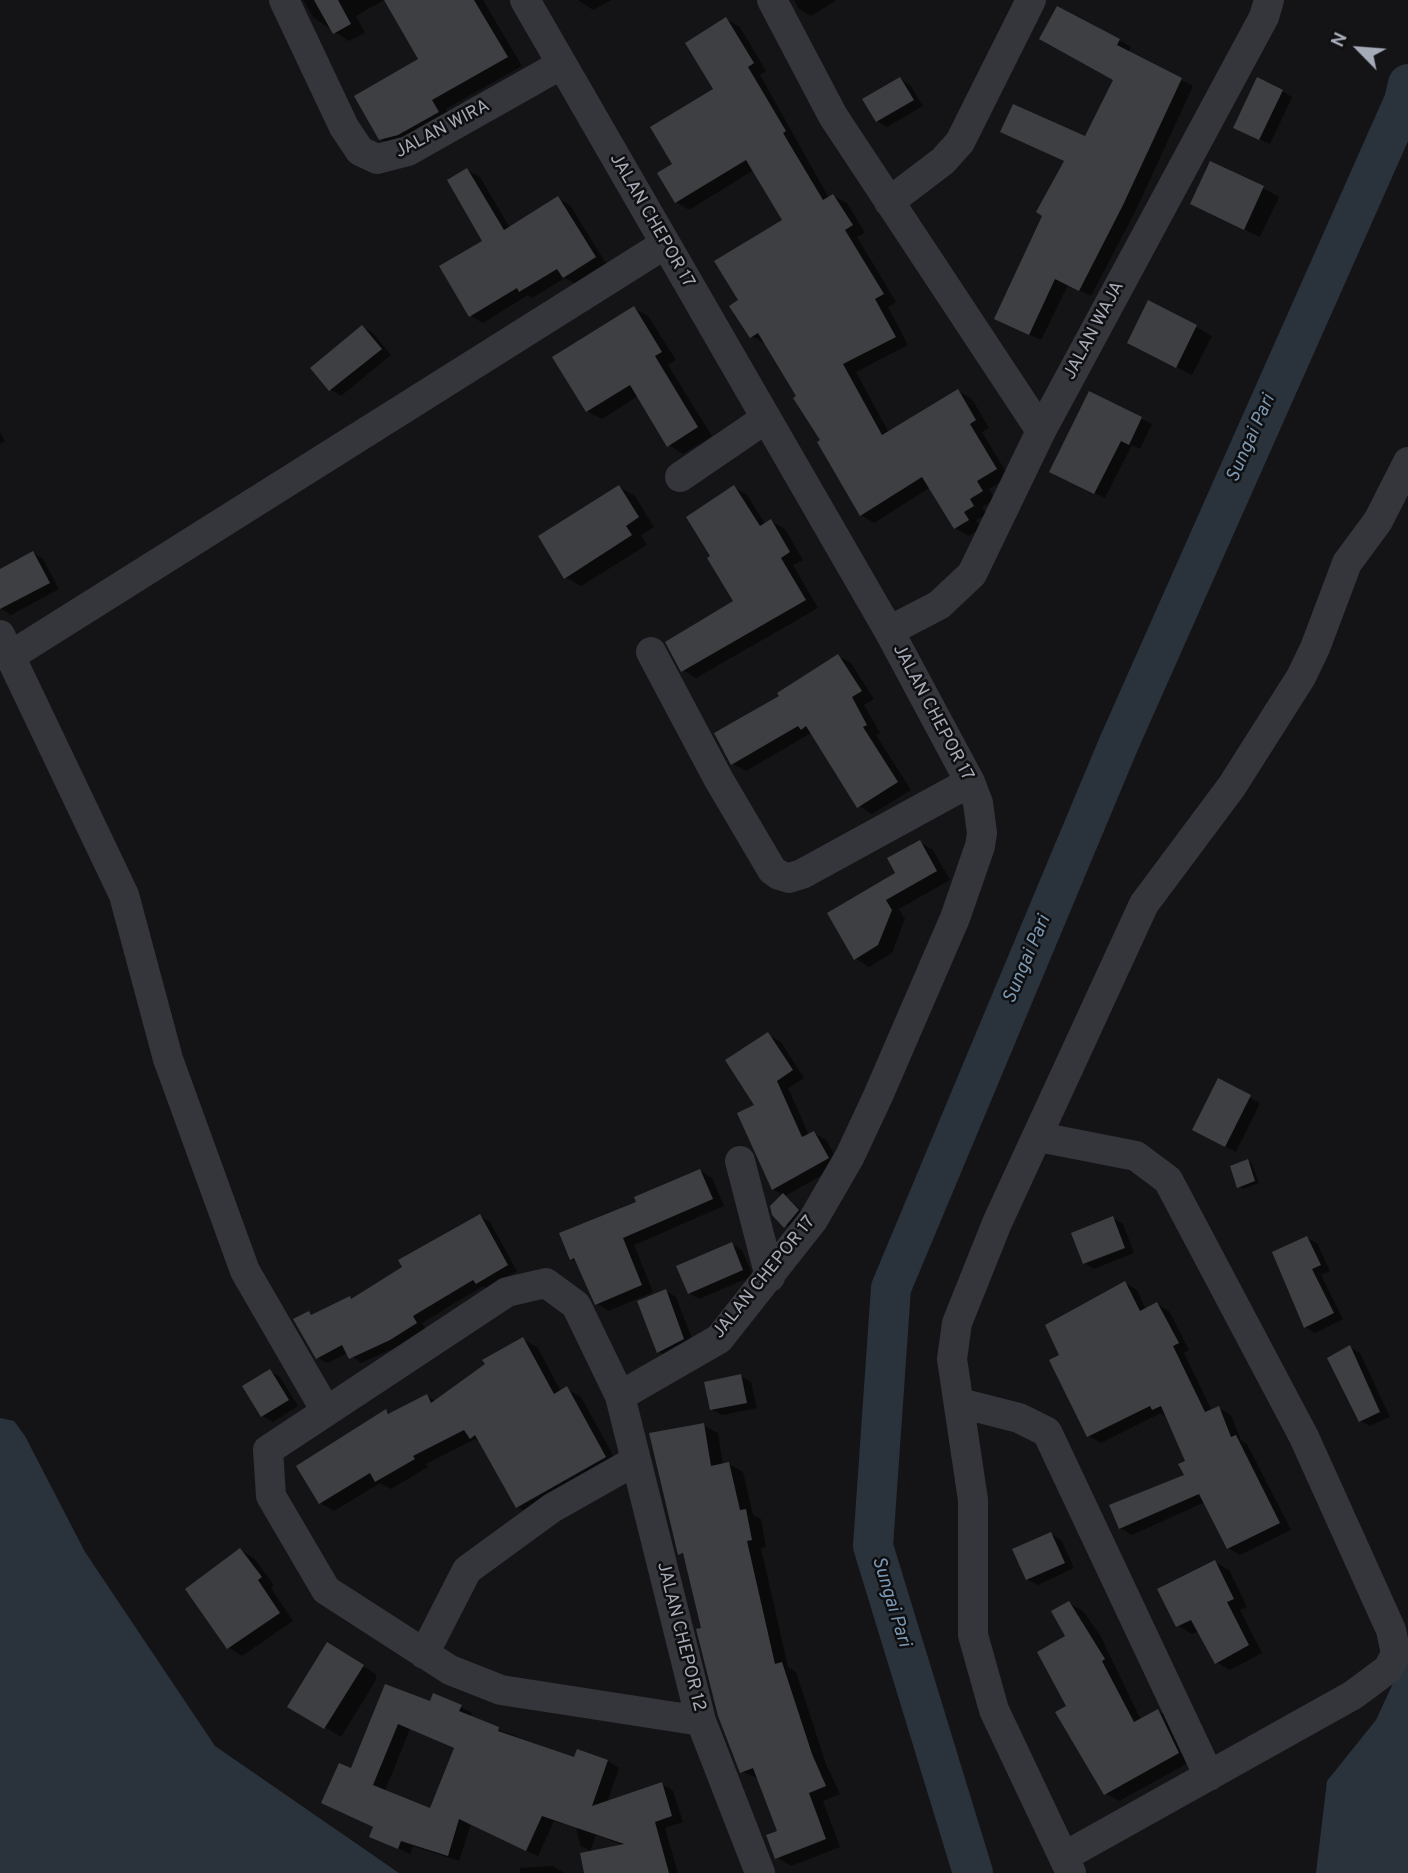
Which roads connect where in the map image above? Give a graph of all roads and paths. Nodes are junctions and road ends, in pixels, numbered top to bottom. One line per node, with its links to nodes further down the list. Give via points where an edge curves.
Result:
1 (284, 0): 6 (street, JALAN WIRA, via 344,127 360,150 377,159 408,151)
2 (525, 0): 6 (street, JALAN CHEPOR 17)
3 (772, 0): 7 (street, via 833,116)
4 (1031, 0): 7 (street, via 960,142 943,161)
5 (1269, 0): 10 (street, JALAN WAJA, via 1264,17)
6 (562, 65): 8 (street, JALAN CHEPOR 17)
7 (889, 202): 10 (street)
8 (664, 244): 9 (street, JALAN CHEPOR 17); 14 (street)
9 (765, 418): 12 (street); 13 (street, JALAN CHEPOR 17)
10 (1041, 431): 13 (street, JALAN WAJA, via 972,574 939,605)
11 (1408, 462): 17 (street, via 1378,521 1346,563 1301,677 1231,786 1144,904)
12 (681, 477)
13 (889, 631): 16 (street, JALAN CHEPOR 17)
14 (6, 645): 22 (street, via 124,895 168,1059 245,1271)
15 (651, 652): 16 (street, via 719,780 779,875 802,874)
16 (970, 782): 19 (street, JALAN CHEPOR 17, via 979,811 980,846 955,918 850,1157 813,1220)
17 (1039, 1137): 21 (street, via 984,1253 957,1323 952,1359); 26 (street, via 1136,1156 1168,1180 1304,1437 1391,1630 1396,1654 1388,1669 1353,1695)
18 (740, 1161): 19 (street)
19 (770, 1278): 20 (street, JALAN CHEPOR 17, via 709,1347)
20 (620, 1396): 22 (street, JALAN CHEPOR 12, via 576,1305 546,1283 508,1292); 23 (street, JALAN CHEPOR 12)
21 (960, 1403): 26 (street, via 1019,1418 1047,1432); 27 (street, via 973,1500 974,1635 981,1668 994,1710)
22 (326, 1411): 24 (street, JALAN CHEPOR 12, via 268,1450 271,1496 326,1590)
23 (635, 1461): 24 (street, via 552,1508 467,1570); 25 (street, JALAN CHEPOR 12)
24 (424, 1654): 25 (street, via 501,1690)
25 (701, 1721): 28 (street, JALAN CHEPOR 12)
26 (1209, 1776): 27 (street)
27 (1068, 1865)
28 (760, 1873)

